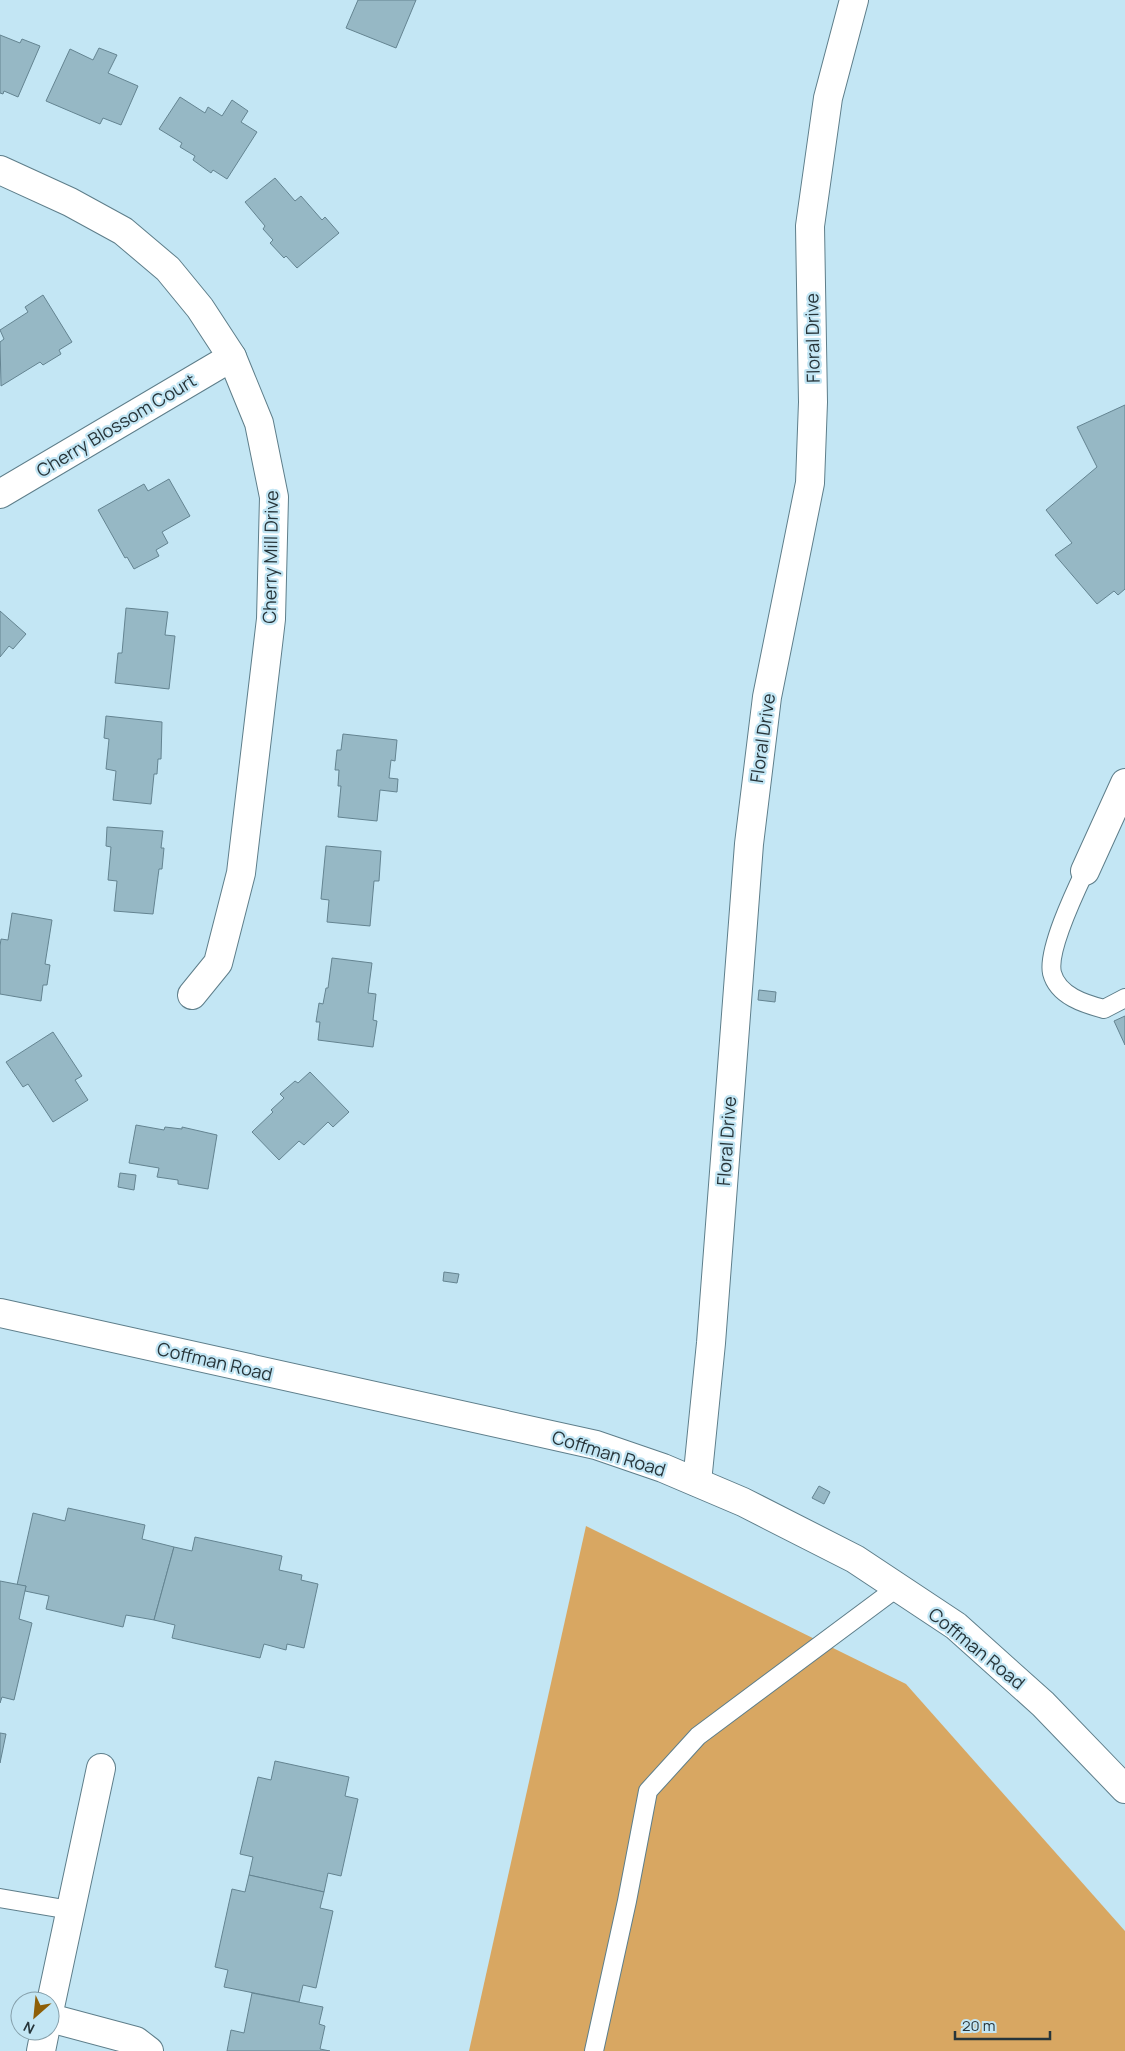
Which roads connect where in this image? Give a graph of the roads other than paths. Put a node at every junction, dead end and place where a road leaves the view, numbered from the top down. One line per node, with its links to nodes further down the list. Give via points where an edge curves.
1 (854, 0): 10 (street, Floral Drive, via 828,98 810,226 813,402 810,483 767,697 749,844 711,1343)
2 (0, 170): 3 (street, Cherry Mill Drive, via 123,231 168,269 200,308)
3 (232, 357): 4 (street, Cherry Blossom Court); 7 (street, Cherry Mill Drive, via 259,422 274,497 271,619 242,873 218,963)
4 (0, 494)
5 (1125, 783): 6 (street)
6 (1085, 871): 8 (lane, via 1053,952 1052,973 1062,990 1082,1003 1104,1009)
7 (192, 995)
8 (1125, 998)
9 (0, 1313): 10 (street, Coffman Road, via 596,1445)
10 (697, 1482): 11 (street, Coffman Road, via 855,1559)
11 (898, 1587): 13 (street, Coffman Road, via 956,1626 1043,1704); 19 (lane, via 698,1736 648,1791)
12 (101, 1768): 15 (street)
13 (1125, 1789)
14 (0, 1898): 15 (lane)
15 (70, 1910): 16 (street)
16 (53, 1991)
17 (60, 2021): 18 (street, via 136,2042)
18 (149, 2051)
19 (594, 2051)

